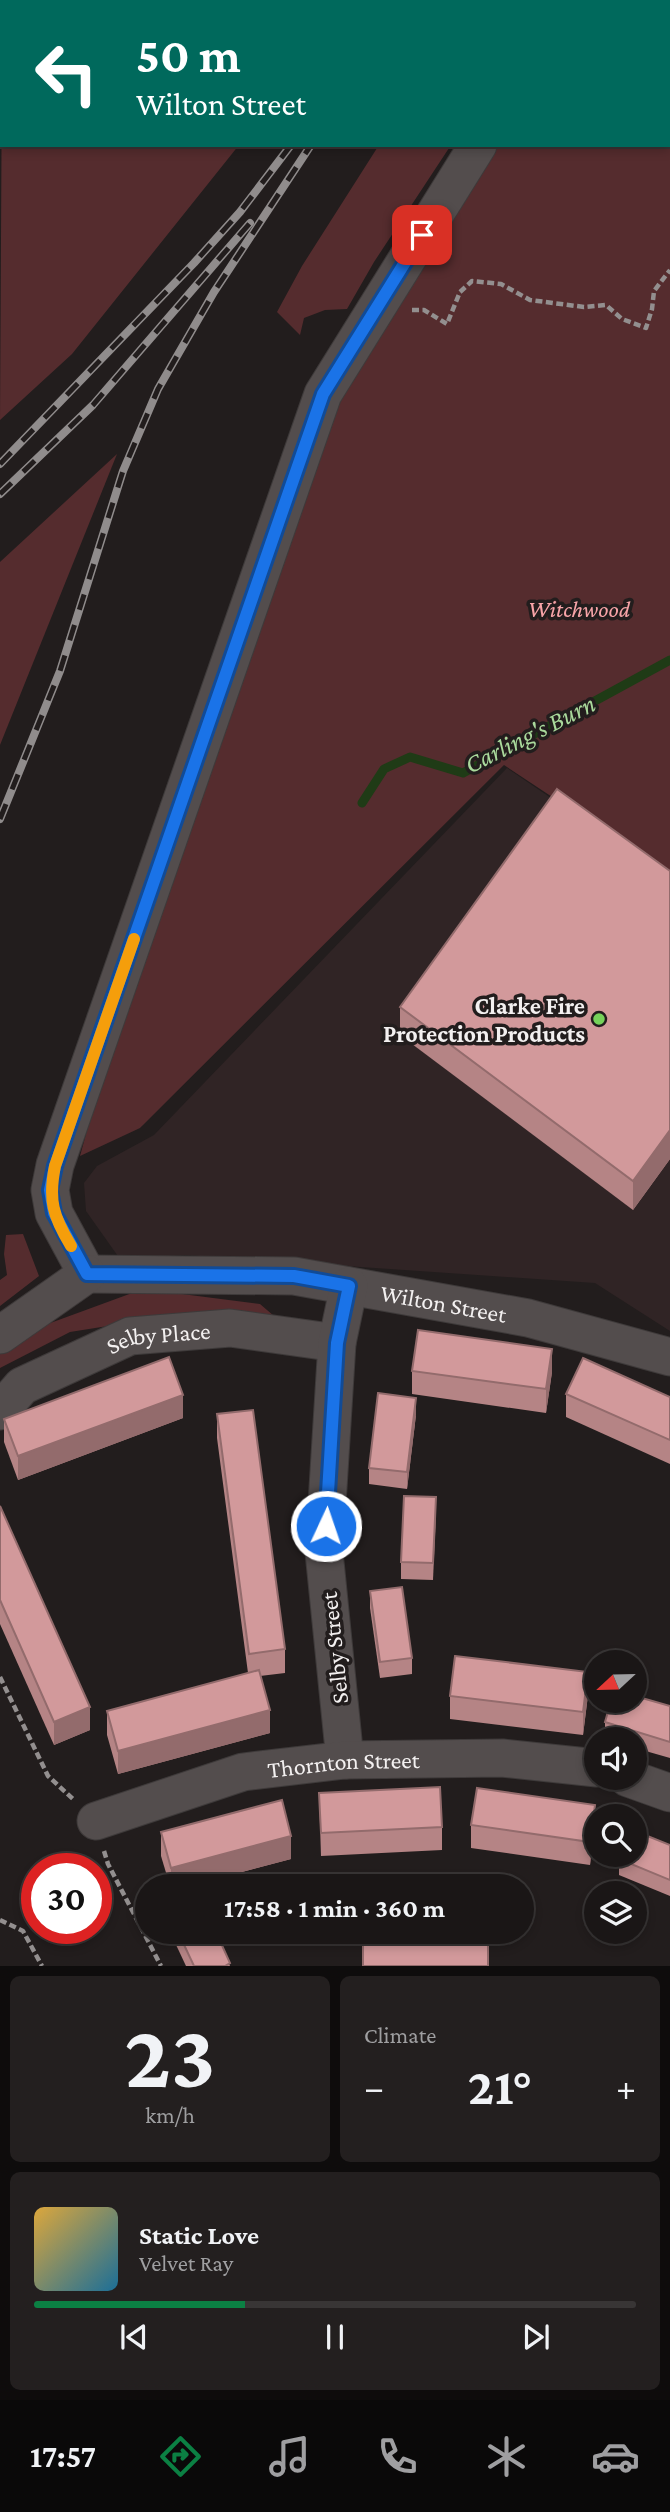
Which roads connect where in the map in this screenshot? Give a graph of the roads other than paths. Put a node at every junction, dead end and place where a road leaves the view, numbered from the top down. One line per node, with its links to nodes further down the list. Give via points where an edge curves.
1 (477, 147): 2 (street, via 323,394 55,1166 50,1190 54,1213)
2 (87, 1274): 3 (street, Wilton Street, via 294,1276); 4 (street)
3 (349, 1286): 5 (street, Selby Street); 6 (street, Wilton Street, via 528,1318)
4 (0, 1335)
5 (337, 1343): 7 (street, Selby Place, via 230,1328 130,1336 22,1386); 8 (street, Selby Street, via 324,1552)
6 (670, 1357)
7 (0, 1411)
8 (345, 1760): 9 (street, Thornton Street, via 502,1758); 12 (street, Thornton Street, via 243,1772)
9 (584, 1767)
10 (647, 1785): 11 (street)
11 (670, 1793)
12 (96, 1821)

